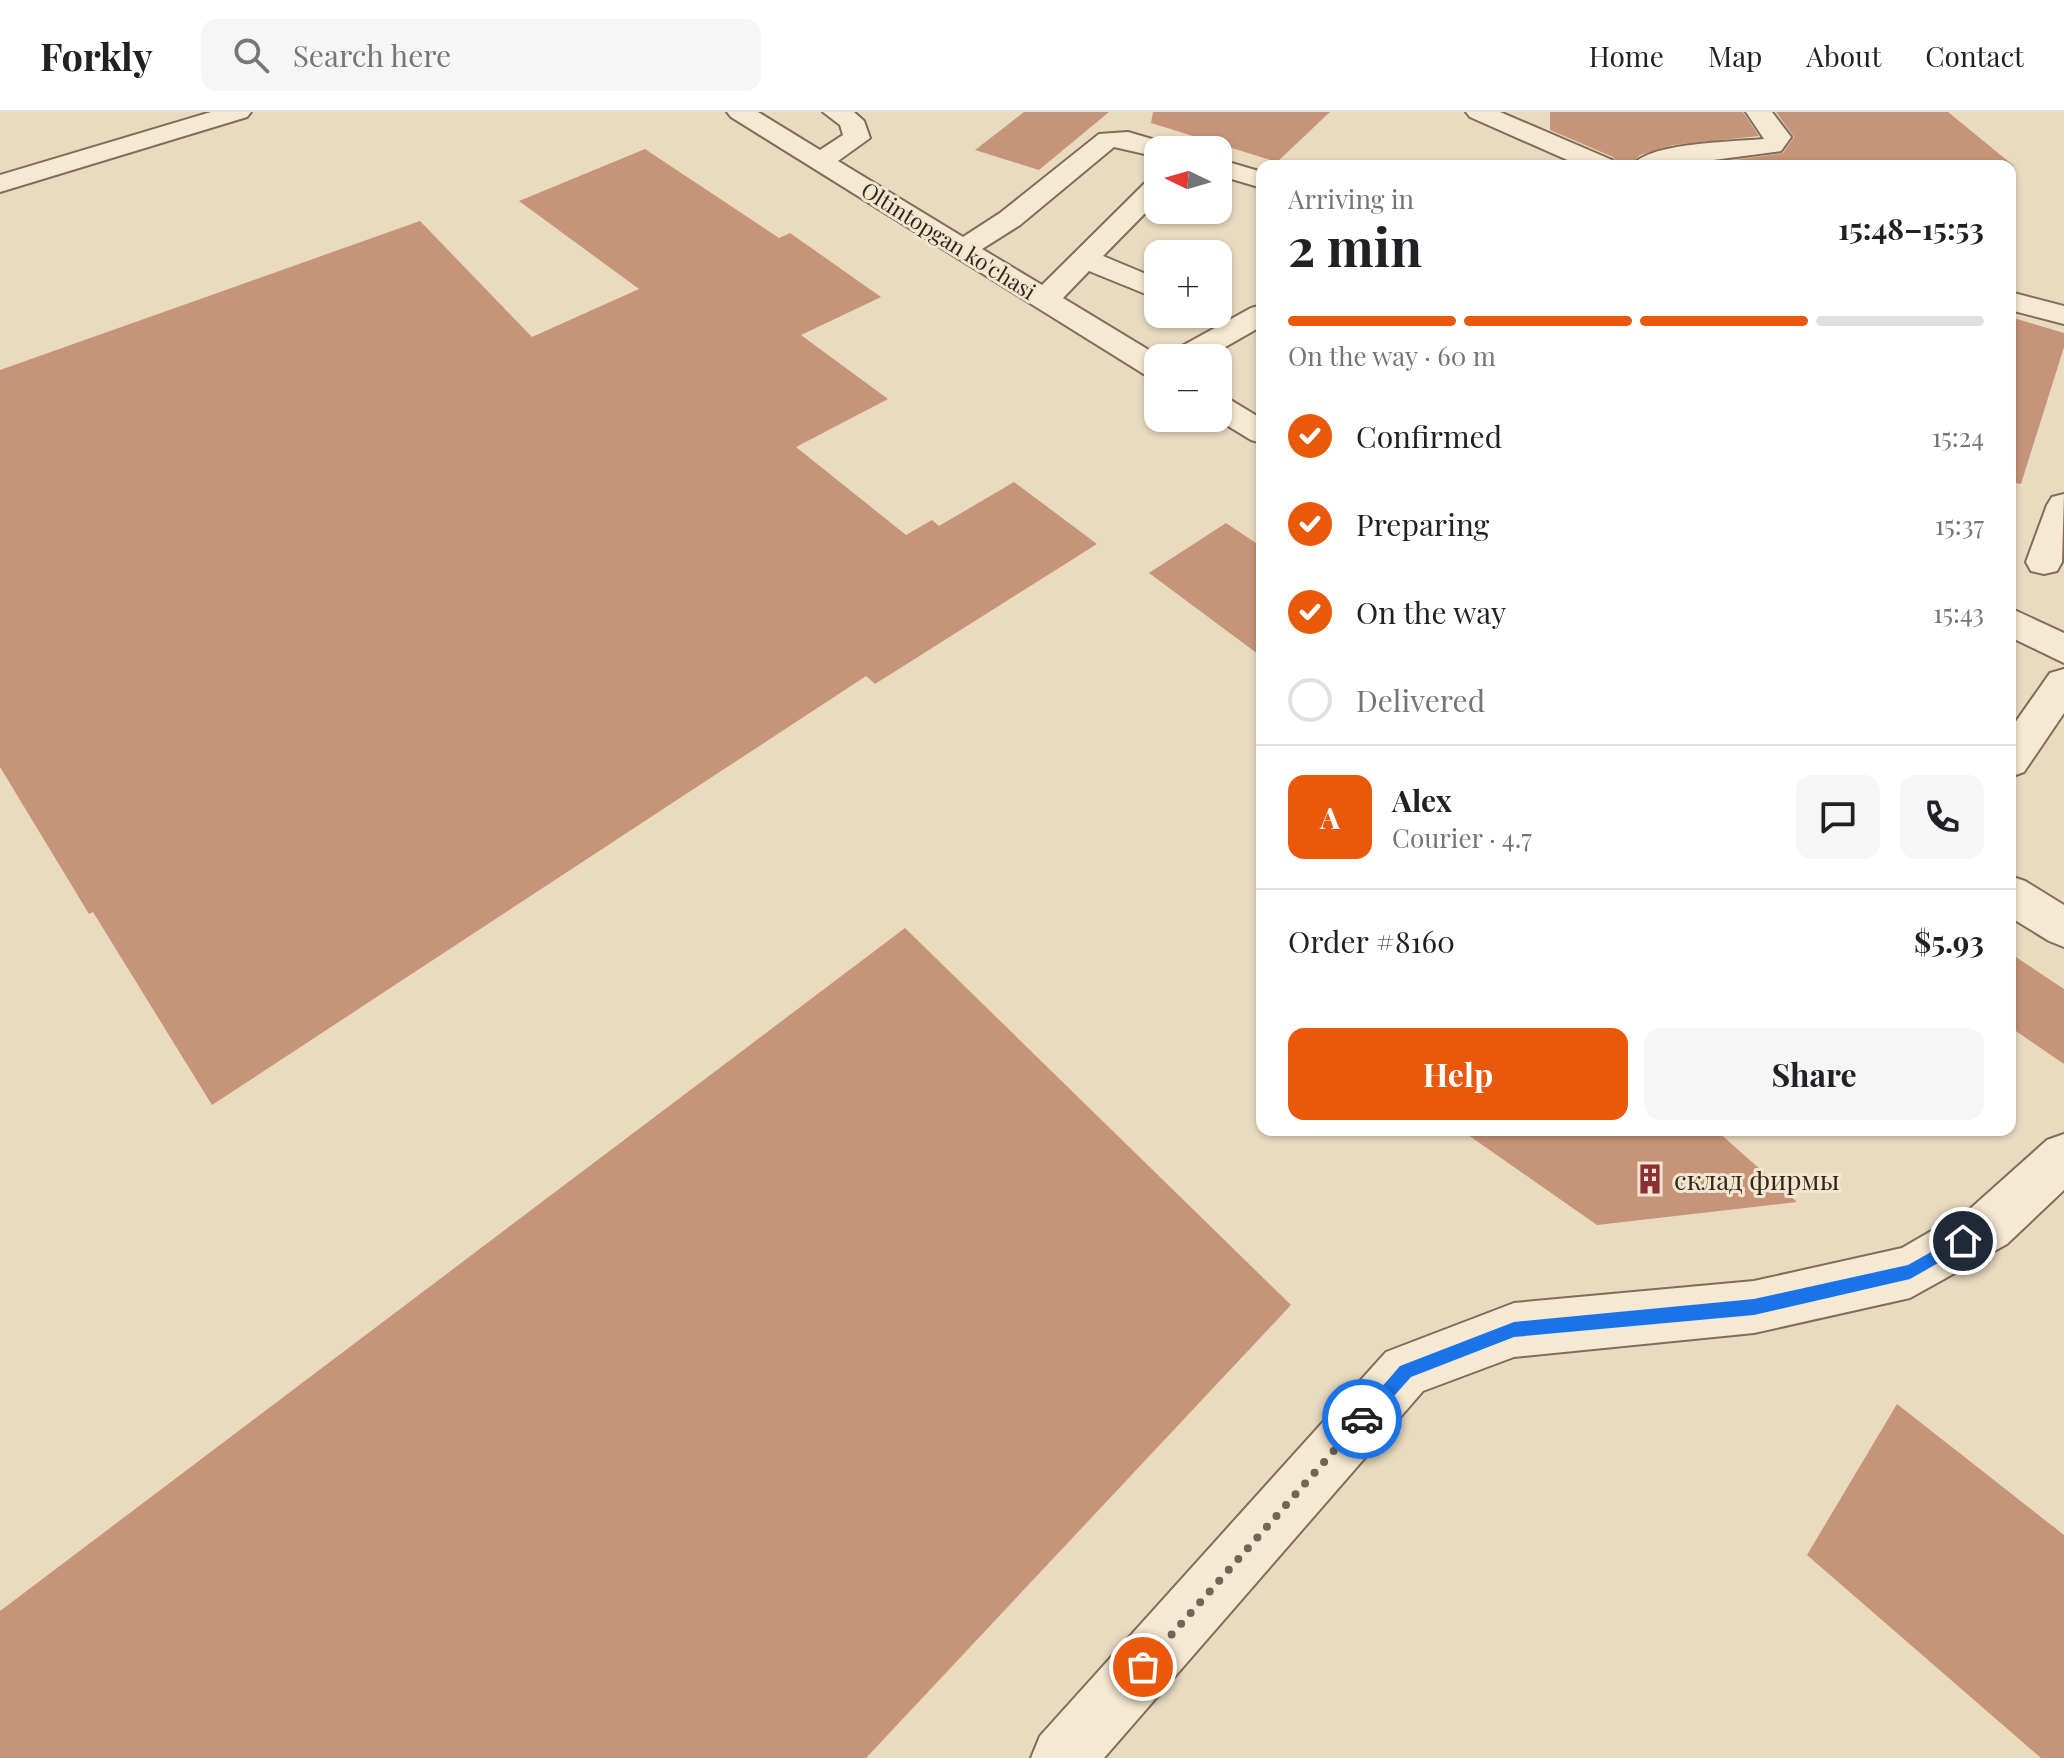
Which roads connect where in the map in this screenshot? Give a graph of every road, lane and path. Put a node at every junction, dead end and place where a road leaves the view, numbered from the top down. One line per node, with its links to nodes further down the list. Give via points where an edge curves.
1 (238, 112): 14 (street)
2 (740, 112): 11 (street, Oltintopgan ko'chasi)
3 (836, 112): 11 (street, via 851,121 857,138)
4 (1479, 112): 9 (street)
5 (1759, 112): 10 (street, via 1778,137 1772,146)
6 (1149, 121): 7 (street)
7 (1128, 140): 8 (street); 16 (street, via 1101,143 1010,219)
8 (1144, 145)
9 (1589, 160)
10 (1660, 160)
11 (820, 161): 16 (street, Oltintopgan ko'chasi)
12 (1232, 171): 13 (street)
13 (1256, 178)
14 (0, 184)
15 (1144, 199): 17 (street)
16 (963, 249): 19 (street, Oltintopgan ko'chasi)
17 (1085, 259): 18 (street); 19 (street)
18 (1144, 284)
19 (1045, 299): 24 (street, Oltintopgan ko'chasi)
20 (2016, 302): 21 (street)
21 (2059, 306)
22 (1240, 318): 23 (street)
23 (1204, 344)
24 (1144, 360)
25 (1232, 415): 26 (street)
26 (1256, 429)
27 (2064, 505): 29 (street)
28 (2016, 551): 29 (street)
29 (2054, 566)
30 (2016, 624): 31 (street)
31 (2064, 649)
32 (2064, 683): 33 (street)
33 (2016, 752)
34 (2016, 898): 35 (street)
35 (2064, 928)
36 (2064, 1157): 37 (street, via 1989,1226 1910,1272 1754,1307 1514,1330 1405,1371)
37 (1062, 1758)

